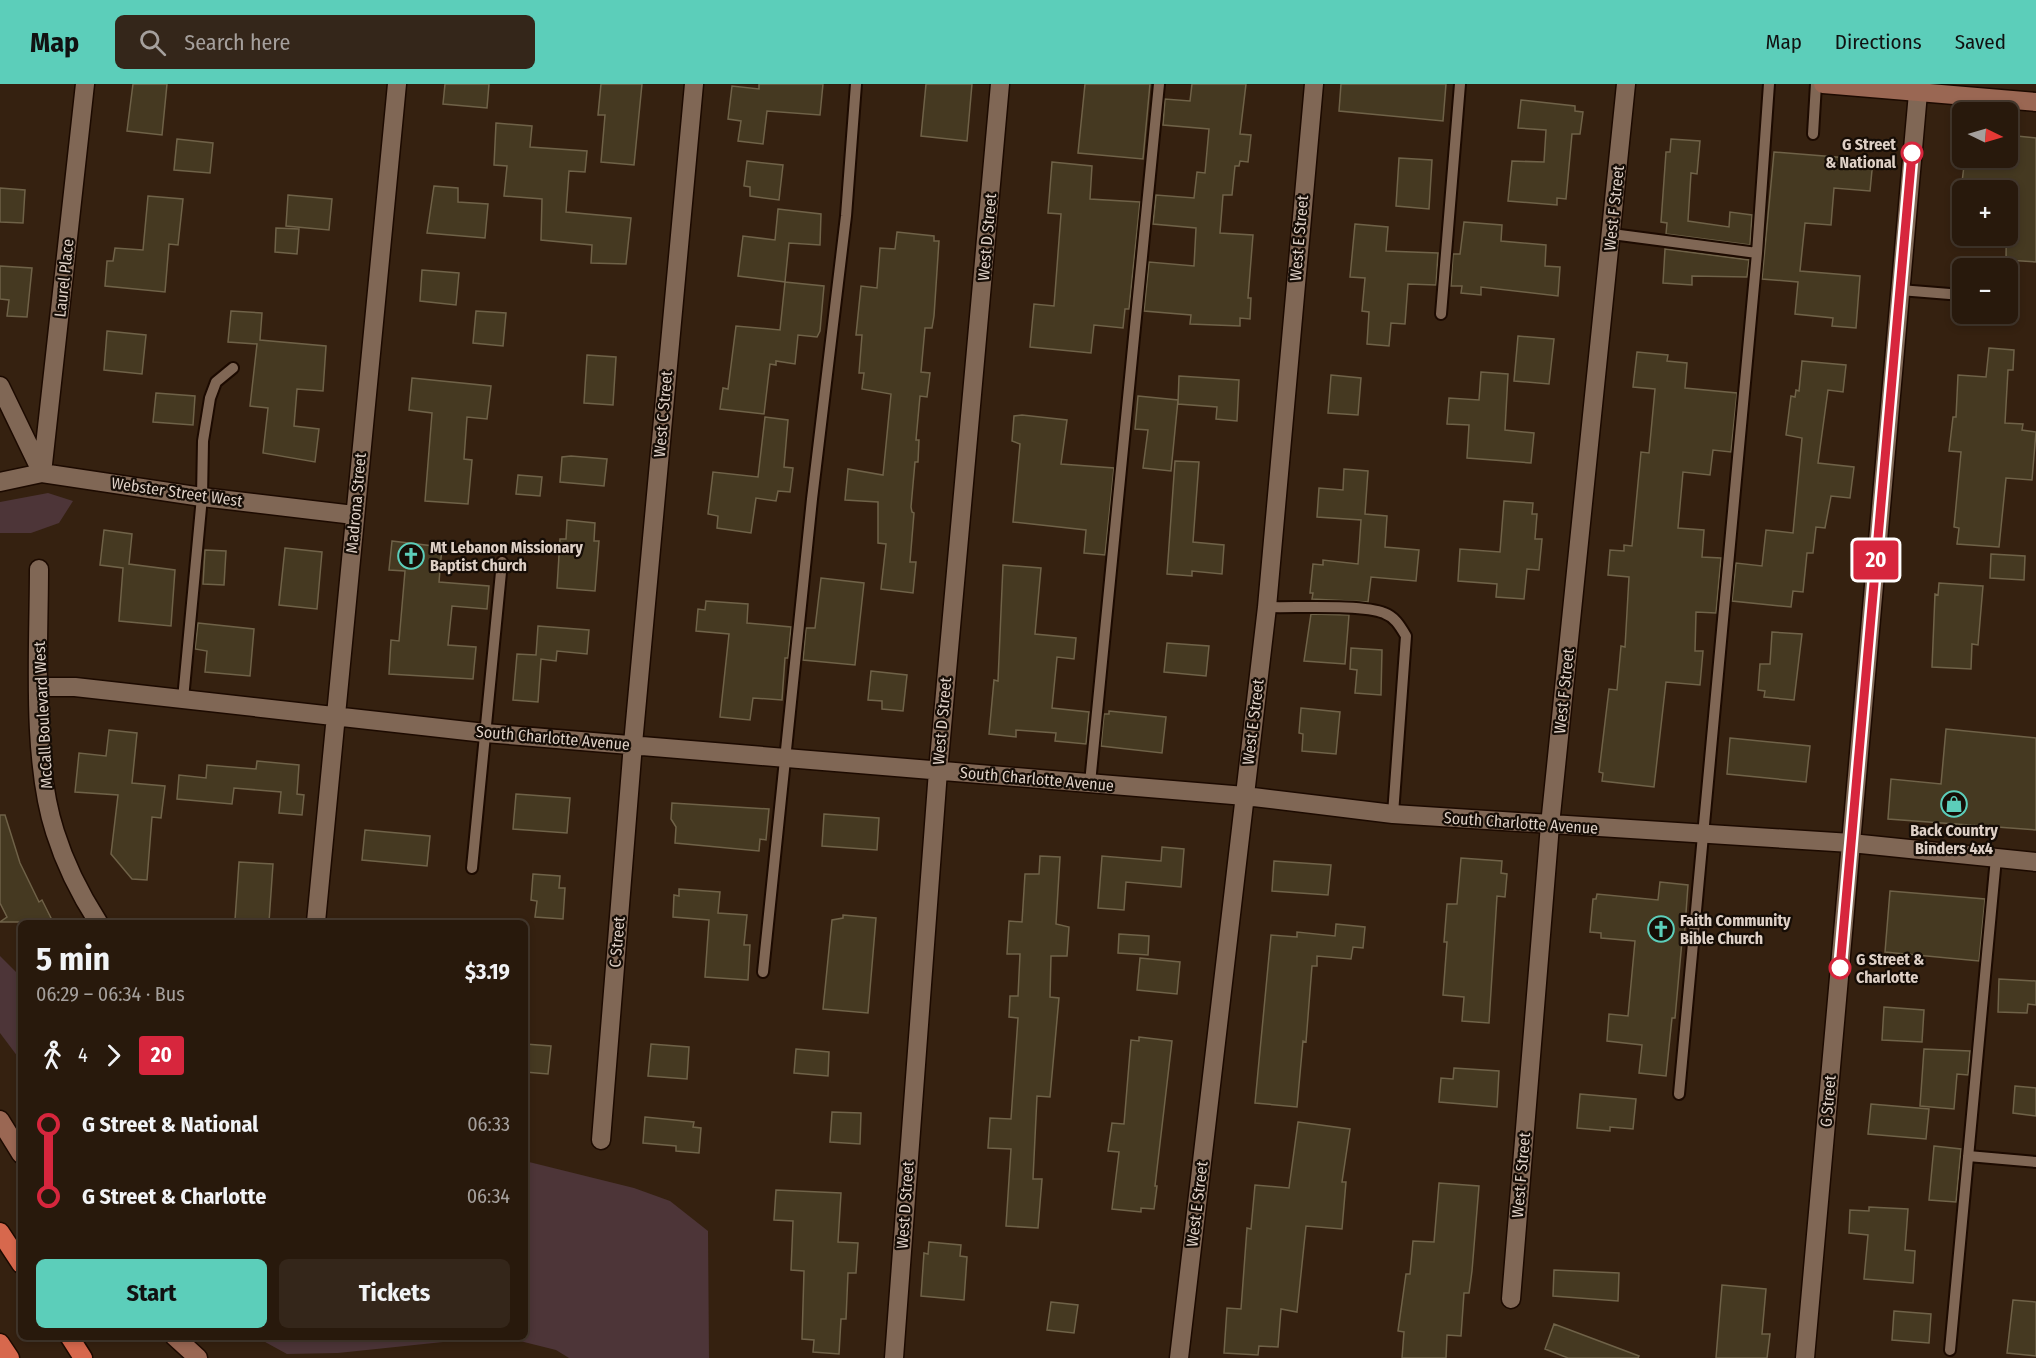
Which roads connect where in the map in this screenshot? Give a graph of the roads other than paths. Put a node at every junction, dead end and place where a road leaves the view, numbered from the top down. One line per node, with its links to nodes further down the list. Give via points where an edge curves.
1 (85, 84): 24 (street, Laurel Place)
2 (397, 84): 27 (street, Madrona Street)
3 (693, 84): 35 (street, West C Street)
4 (856, 84): 36 (lane, via 846,216)
5 (1000, 84): 37 (street, West D Street)
6 (1159, 84): 38 (lane)
7 (1314, 84): 30 (street, West E Street)
8 (1460, 84): 21 (lane)
9 (1626, 84): 17 (street, West F Street)
10 (1769, 84): 18 (lane)
11 (1816, 84): 16 (lane)
12 (1825, 84): 13 (main road)
13 (1877, 87): 14 (main road)
14 (1918, 93): 15 (main road); 19 (street, G Street)
15 (2036, 102)
16 (1813, 134)
17 (1612, 234): 18 (lane); 41 (street, West F Street)
18 (1757, 253): 42 (lane)
19 (1900, 290): 20 (lane); 43 (street, G Street)
20 (1952, 294)
21 (1441, 314)
22 (233, 368): 26 (lane, via 216,382 210,398 203,441)
23 (0, 386): 24 (street)
24 (42, 473): 25 (street, Webster Street West); 26 (street, Webster Street West)
25 (0, 482)
26 (201, 497): 27 (street, Webster Street West); 32 (lane)
27 (354, 515): 33 (street, Madrona Street)
28 (502, 562): 34 (lane)
29 (39, 569): 31 (street, McCall Boulevard West)
30 (1267, 607): 39 (street, West E Street); 40 (lane, via 1365,610 1383,612 1397,621 1406,636)
31 (39, 687): 32 (street, South Charlotte Avenue); 47 (street, McCall Boulevard West, via 43,777 54,831 77,888)
32 (183, 699): 33 (street, South Charlotte Avenue)
33 (337, 715): 34 (street, South Charlotte Avenue); 48 (street, Madrona Street)
34 (484, 733): 35 (street, South Charlotte Avenue); 46 (lane)
35 (633, 744): 36 (street, South Charlotte Avenue); 52 (street, C Street)
36 (786, 758): 37 (street, South Charlotte Avenue); 49 (lane)
37 (938, 771): 38 (street, South Charlotte Avenue); 66 (street, West D Street)
38 (1090, 783): 39 (street, South Charlotte Avenue)
39 (1245, 796): 40 (street, South Charlotte Avenue); 67 (street, West E Street)
40 (1393, 813): 41 (street, South Charlotte Avenue)
41 (1550, 825): 42 (street, South Charlotte Avenue); 58 (street, West F Street)
42 (1703, 835): 43 (street, South Charlotte Avenue); 50 (lane)
43 (1851, 843): 44 (street, South Charlotte Avenue); 68 (street, G Street)
44 (1996, 858): 45 (street, South Charlotte Avenue); 54 (lane)
45 (2036, 862)
46 (472, 868)
47 (97, 920)
48 (316, 920)
49 (763, 972)
50 (1679, 1094)
51 (0, 1120): 53 (main road)
52 (601, 1140)
53 (18, 1149)
54 (1968, 1156): 55 (lane); 62 (lane)
55 (2036, 1162)
56 (0, 1232): 57 (highway)
57 (18, 1259)
58 (1511, 1299)
59 (72, 1340): 65 (highway)
60 (177, 1340): 63 (main road)
61 (0, 1343): 64 (highway)
62 (1950, 1350)
63 (190, 1356)
64 (10, 1358)
65 (83, 1358)
66 (894, 1358)
67 (1179, 1358)
68 (1805, 1358)

